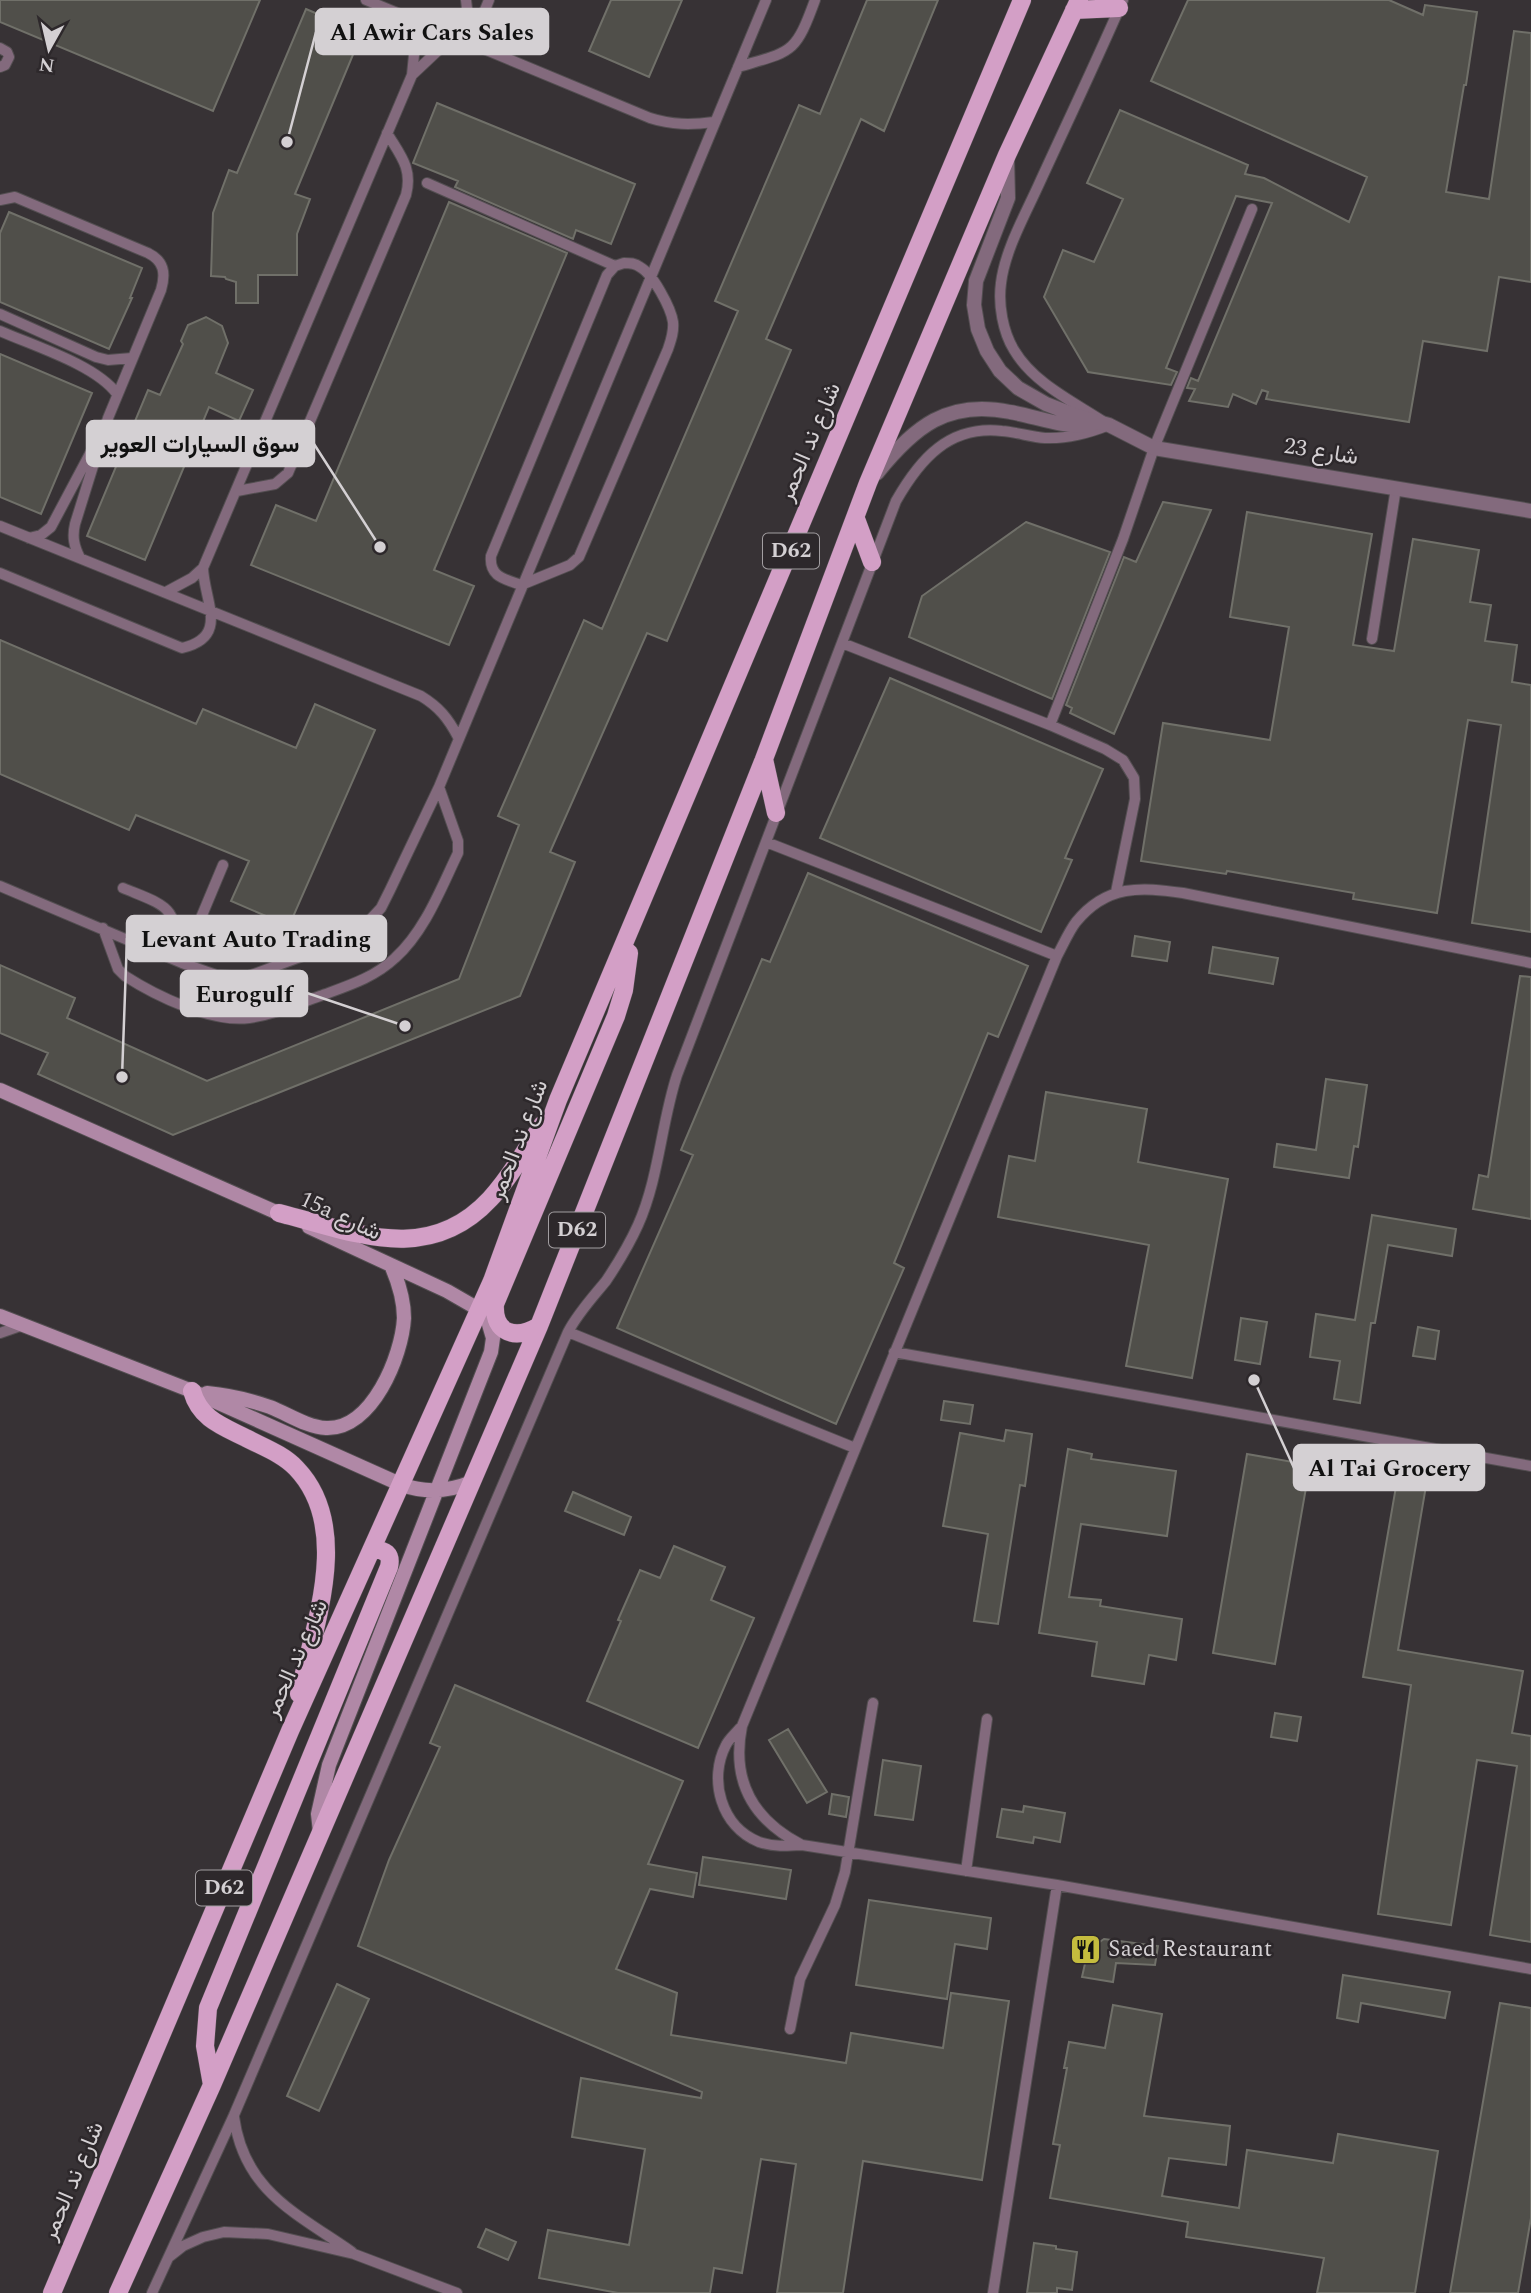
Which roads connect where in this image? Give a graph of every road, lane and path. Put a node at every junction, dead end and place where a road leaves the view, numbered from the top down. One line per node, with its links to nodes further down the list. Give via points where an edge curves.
1 (366, 0): 9 (lane)
2 (466, 0): 10 (lane, via 468,17)
3 (489, 0): 11 (lane)
4 (766, 0): 14 (lane)
5 (815, 0): 14 (lane, via 797,43 787,51)
6 (1022, 0): 58 (main road, شارع ند الحمر / D62)
7 (1121, 4): 8 (main road); 29 (lane, via 1022,221 1001,283 1000,306 1014,350 1028,369)
8 (1076, 5): 18 (main road, D62)
9 (407, 17): 10 (lane); 15 (lane)
10 (454, 37): 11 (lane); 15 (lane)
11 (471, 44): 16 (lane, via 650,118 671,124)
12 (0, 48): 13 (lane, via 9,57)
13 (0, 67)
14 (738, 67): 16 (lane)
15 (412, 75): 17 (lane)
16 (714, 122): 23 (lane)
17 (387, 133): 33 (lane); 33 (lane, via 409,171 410,183 401,207 288,473 275,484)
18 (1007, 155): 29 (street, شارع 23, via 1008,198 976,282 978,329 993,361 1018,388 1046,404); 31 (main road, D62)
19 (427, 183): 22 (lane)
20 (0, 200): 26 (lane, via 22,199 148,253 161,264 161,290)
21 (1252, 209): 30 (lane)
22 (615, 266): 23 (lane, via 634,263); 42 (lane, via 607,275 491,556 498,577)
23 (650, 275): 42 (lane); 42 (lane, via 674,324 668,349 579,557)
24 (0, 314): 26 (lane, via 96,357)
25 (0, 331): 27 (lane, via 93,372)
26 (132, 358): 27 (lane)
27 (117, 394): 28 (lane)
28 (108, 418): 37 (lane, via 51,527); 38 (lane, via 75,524 73,536)
29 (1109, 425): 30 (street, شارع 23); 31 (street, شارع 23, via 1060,424 985,408 958,410 913,433); 39 (lane, via 1089,433 1046,438 983,430 943,442 909,478)
30 (1154, 447): 32 (street, شارع 23); 47 (lane, via 1123,539)
31 (868, 483): 35 (main road, D62)
32 (1396, 488): 34 (street, شارع 23); 45 (lane)
33 (237, 491): 40 (lane)
34 (1531, 511)
35 (856, 519): 39 (main road); 49 (main road, D62)
36 (0, 526): 37 (lane)
37 (29, 538): 38 (lane)
38 (80, 558): 43 (lane)
39 (872, 562): 46 (lane)
40 (203, 568): 43 (lane); 44 (lane)
41 (0, 573): 44 (lane, via 182,648 207,637)
42 (521, 585): 48 (lane)
43 (166, 592): 44 (lane)
44 (211, 611): 48 (lane, via 421,696 437,706)
45 (1371, 639)
46 (842, 643): 47 (lane); 51 (lane)
47 (1049, 725): 56 (lane, via 1115,754 1134,778 1135,799)
48 (458, 737): 50 (lane)
49 (764, 759): 51 (main road); 70 (main road, D62)
50 (439, 787): 57 (lane, via 458,853 412,940 395,958 355,983 268,1014 229,1019 212,1016 125,976); 61 (lane, via 381,908 353,935 246,976 216,975)
51 (776, 813): 52 (lane)
52 (766, 842): 60 (lane); 71 (lane, via 677,1075 639,1222 618,1263)
53 (223, 865): 61 (lane)
54 (1, 887): 57 (lane)
55 (123, 888): 59 (lane, via 165,907 173,918 175,931)
56 (1116, 892): 60 (lane, via 1076,922); 62 (lane, via 1145,887 1183,893)
57 (103, 928): 59 (lane)
58 (630, 935): 64 (main road, شارع ند الحمر / D62); 70 (main road, via 629,963 616,1016 495,1304 497,1322 511,1333)
59 (165, 956): 61 (lane)
60 (1057, 956): 73 (lane)
61 (182, 963)
62 (1531, 963)
63 (0, 1090): 65 (main road, 15a شارع)
64 (558, 1100): 65 (main road, via 491,1198 445,1231 418,1239 390,1240); 67 (main road, شارع ند الحمر / D62)
65 (279, 1213): 66 (main road, 15a شارع)
66 (391, 1265): 67 (main road, 15a شارع); 74 (main road, via 404,1317 400,1342 384,1382 355,1420 337,1427 317,1427 250,1401)
67 (480, 1310): 78 (main road, شارع ند الحمر / D62); 79 (main road, via 493,1338 491,1352)
68 (0, 1316): 69 (main road)
69 (23, 1325): 72 (lane); 74 (main road)
70 (539, 1326): 77 (main road, D62)
71 (568, 1332): 75 (lane); 93 (lane)
72 (0, 1333)
73 (894, 1352): 75 (lane); 76 (lane)
74 (192, 1391): 78 (main road); 84 (main road, via 202,1413 213,1422 295,1466 322,1515 327,1560)
75 (855, 1448): 83 (lane)
76 (1531, 1466)
77 (472, 1482): 79 (main road); 85 (main road, D62)
78 (402, 1485): 79 (main road); 80 (main road, شارع ند الحمر / D62)
79 (436, 1491): 85 (main road, via 329,1765 318,1814)
80 (372, 1550): 84 (main road, شارع ند الحمر / D62); 92 (main road, via 387,1553 389,1567 208,2008 205,2046)
81 (873, 1703): 87 (lane)
82 (987, 1719): 88 (lane)
83 (741, 1726): 86 (lane, via 737,1749 749,1797 781,1834); 86 (lane, via 726,1744 718,1765 724,1810 738,1828 757,1841 779,1847)
84 (290, 1731): 96 (main road, شارع ند الحمر / D62)
85 (320, 1832): 92 (main road, D62)
86 (802, 1845): 87 (lane)
87 (849, 1853): 88 (lane); 91 (lane, via 835,1905 800,1979)
88 (966, 1871): 89 (lane)
89 (1057, 1885): 90 (lane); 100 (lane)
90 (1531, 1969)
91 (790, 2028)
92 (212, 2085): 97 (main road, D62)
93 (234, 2115): 94 (lane, via 243,2154 265,2188); 95 (lane)
94 (354, 2254): 95 (lane, via 268,2234 224,2232 183,2246); 99 (lane)
95 (167, 2259): 98 (lane)
96 (52, 2293)
97 (118, 2293)
98 (152, 2293)
99 (457, 2293)
100 (993, 2293)

